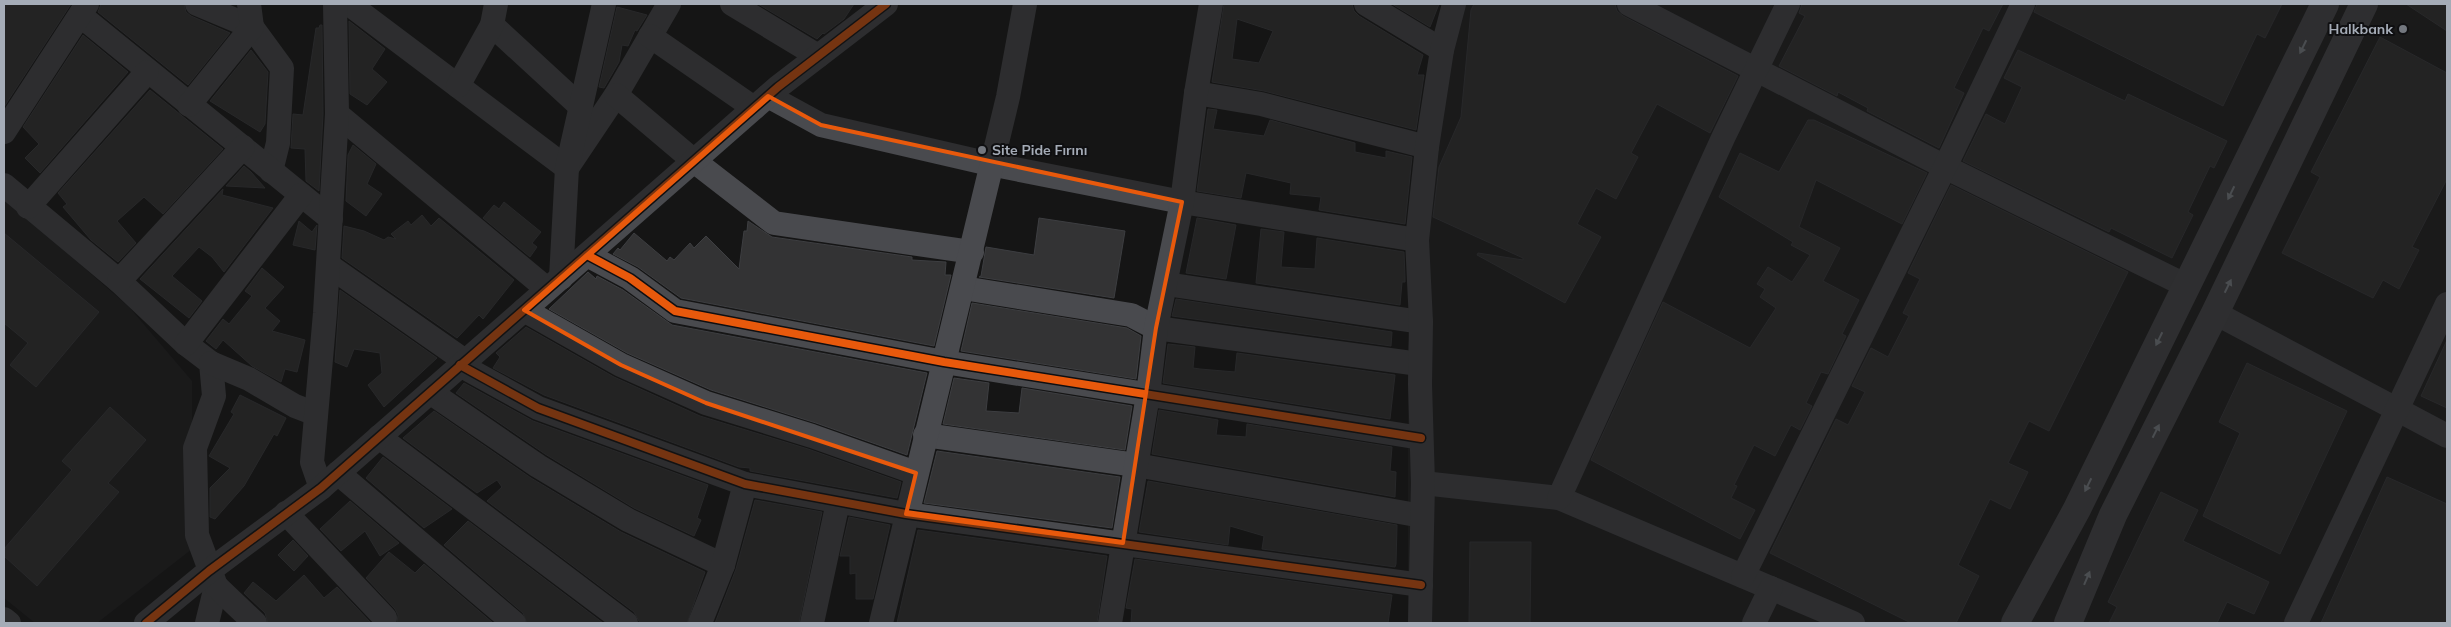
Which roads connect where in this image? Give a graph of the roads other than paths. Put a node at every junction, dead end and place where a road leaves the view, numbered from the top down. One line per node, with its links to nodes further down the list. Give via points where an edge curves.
1 (197, 4): 20 (street)
2 (249, 4): 20 (street)
3 (335, 4): 32 (street)
4 (349, 4): 26 (street)
5 (604, 4): 31 (street)
6 (669, 4): 21 (street)
7 (732, 4): 23 (street)
8 (886, 4): 23 (street)
9 (1025, 4): 37 (street, via 1008,97)
10 (1211, 4): 27 (street)
11 (1366, 4): 22 (street)
12 (1454, 4): 22 (street)
13 (1628, 4): 24 (street)
14 (1788, 4): 24 (street)
15 (2023, 4): 38 (street)
16 (2325, 4): 53 (main road, one-way to 53)
17 (2364, 4): 57 (main road, one-way to 17)
18 (84, 10): 25 (street); 33 (street)
19 (494, 14): 26 (street); 31 (street)
20 (252, 27): 30 (street); 40 (street, via 282,68 278,143)
21 (650, 36): 28 (street); 29 (street)
22 (1442, 50): 35 (street)
23 (818, 56): 29 (street)
24 (1756, 70): 38 (street); 78 (street)
25 (147, 72): 30 (street); 44 (street)
26 (458, 86): 39 (street)
27 (1196, 93): 35 (street, via 1261,104); 43 (street)
28 (616, 95): 36 (street); 39 (street)
29 (761, 102): 36 (street); 37 (street, via 821,125)
30 (189, 105): 34 (street)
31 (581, 107): 39 (street)
32 (337, 114): 45 (street); 51 (street)
33 (4, 132)
34 (243, 147): 40 (street); 50 (street)
35 (1427, 147): 46 (street)
36 (694, 161): 47 (street, via 774,223); 48 (street)
37 (990, 164): 43 (street); 47 (street)
38 (1945, 167): 53 (street); 85 (street)
39 (567, 168): 51 (street)
40 (271, 171): 42 (street)
41 (4, 185): 44 (street)
42 (301, 195): 45 (street); 60 (street)
43 (1182, 202): 46 (street); 52 (street)
44 (28, 206): 50 (street)
45 (331, 220): 49 (street)
46 (1417, 240): 58 (street)
47 (972, 252): 54 (street)
48 (586, 255): 51 (street); 61 (street, via 630,278 675,311)
49 (328, 265): 63 (street); 68 (street)
50 (119, 281): 60 (street)
51 (554, 283): 56 (street)
52 (1166, 284): 58 (street); 59 (street)
53 (2185, 285): 104 (main road, one-way to 104, via 2077,508)
54 (963, 288): 59 (street, via 1131,314); 61 (street)
55 (2447, 304): 67 (street)
56 (524, 310): 63 (street); 74 (street, via 621,365 706,403)
57 (2215, 314): 67 (street); 105 (main road, one-way to 57, via 2113,515)
58 (1421, 322): 64 (street)
59 (1156, 328): 64 (street); 66 (street)
60 (186, 344): 62 (street)
61 (944, 362): 66 (street); 69 (street)
62 (211, 363): 68 (street); 86 (street, via 214,396 195,448 197,535)
63 (462, 363): 65 (street); 77 (street, via 538,408)
64 (1420, 364): 72 (street)
65 (430, 392): 71 (street); 84 (street, via 538,466 628,520)
66 (1148, 395): 72 (street); 73 (street)
67 (2398, 410): 70 (street); 106 (street)
68 (316, 414): 75 (street, via 312,462)
69 (925, 435): 73 (street); 74 (street)
70 (2447, 436)
71 (379, 437): 75 (street); 96 (street)
72 (1421, 438): 76 (street)
73 (1136, 465): 82 (street); 83 (street)
74 (916, 473): 81 (street)
75 (329, 480): 80 (street); 95 (street)
76 (1423, 483): 78 (street); 82 (street)
77 (745, 484): 79 (street); 84 (street)
78 (1559, 498): 85 (street)
79 (838, 502): 81 (street); 98 (street)
80 (286, 513): 86 (street); 89 (street)
81 (906, 514): 83 (street); 99 (street)
82 (1422, 516): 87 (street)
83 (1123, 543): 87 (street); 100 (street)
84 (723, 564): 97 (street)
85 (1743, 576): 88 (street)
86 (212, 579): 92 (street); 93 (street); 94 (street)
87 (1421, 585): 101 (street)
88 (1771, 588): 102 (street); 103 (street)
89 (385, 618)
90 (4, 619): 91 (street)
91 (9, 623)
92 (146, 623)
93 (207, 623)
94 (255, 623)
95 (514, 623)
96 (626, 623)
97 (700, 623)
98 (812, 623)
99 (881, 623)
100 (1110, 623)
101 (1420, 623)
102 (1754, 623)
103 (1853, 623)
104 (2015, 623)
105 (2068, 623)
106 (2296, 623)

